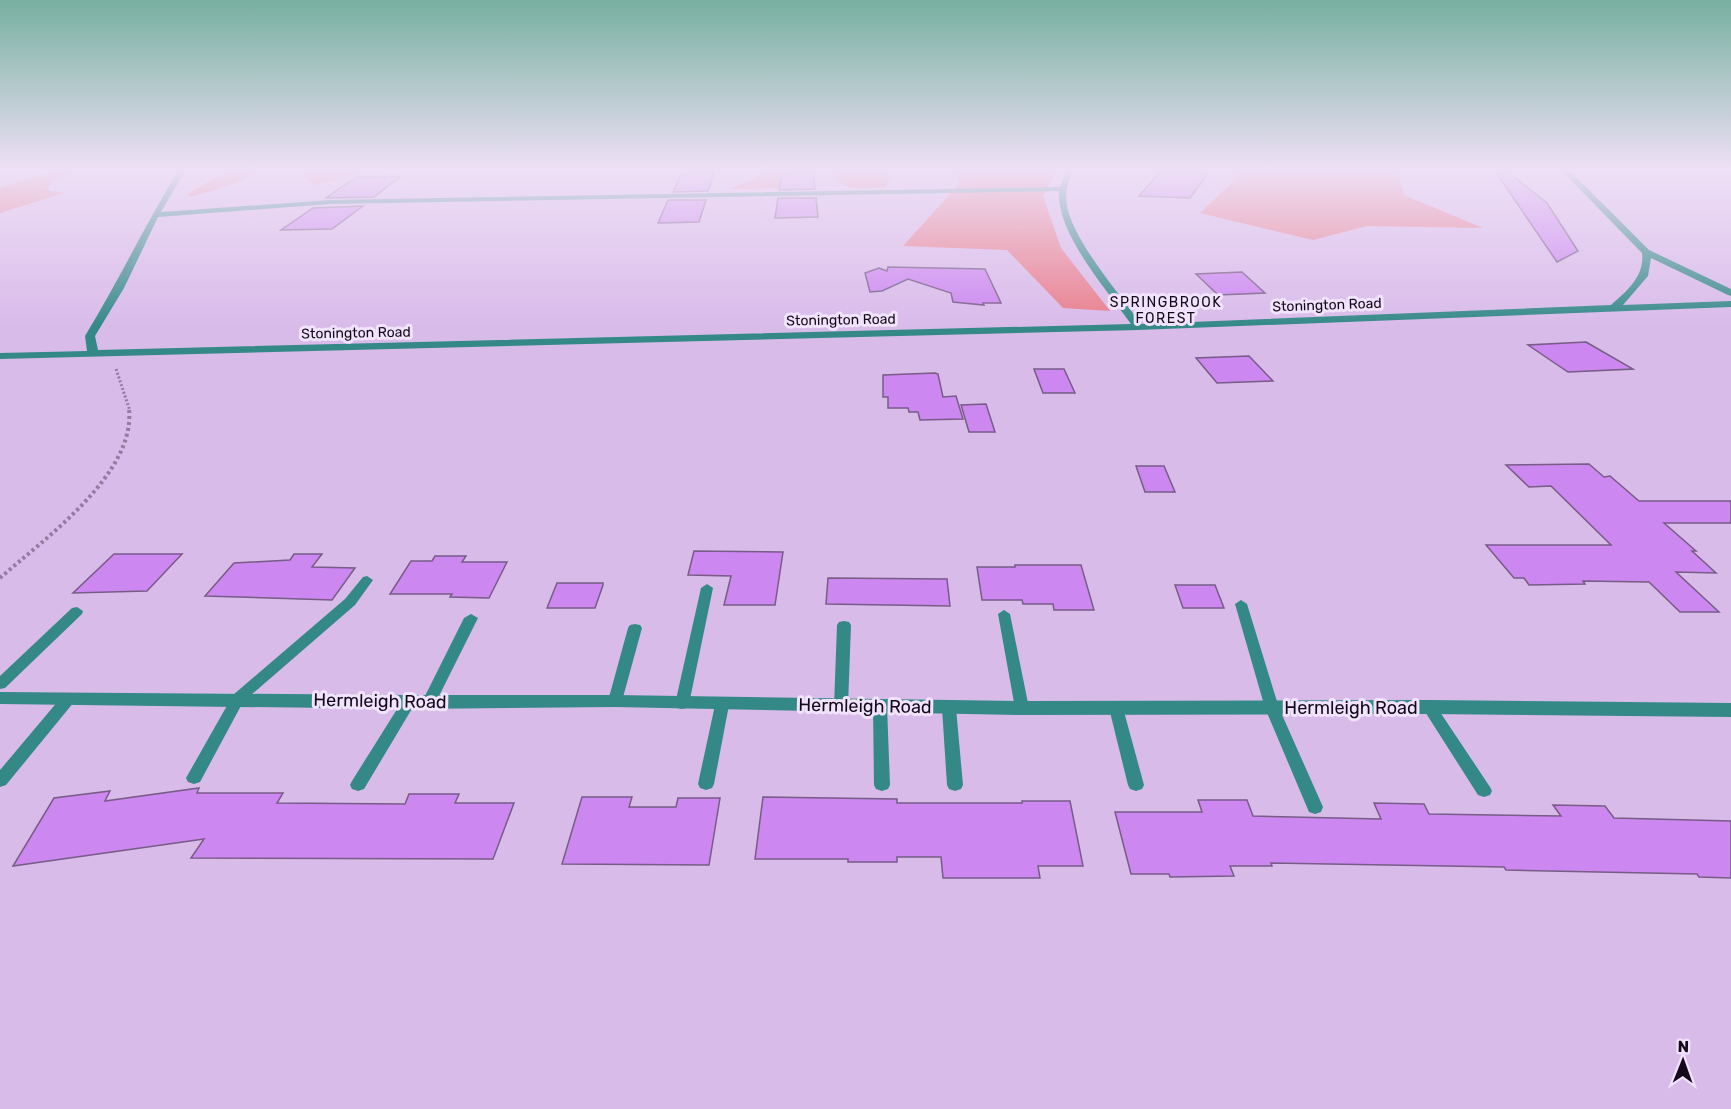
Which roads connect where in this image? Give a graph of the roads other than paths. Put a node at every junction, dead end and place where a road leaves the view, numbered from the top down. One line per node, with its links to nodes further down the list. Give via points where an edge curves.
1 (151, 223): 9 (street, via 90,336)
2 (1070, 223): 8 (street)
3 (1617, 223): 4 (street)
4 (1646, 252): 5 (street); 7 (street, via 1649,261 1640,283)
5 (1731, 293)
6 (1731, 304): 7 (street, Stonington Road)
7 (1614, 308): 8 (street, Stonington Road)
8 (1138, 327): 9 (street, Stonington Road)
9 (93, 354): 10 (street, Stonington Road)
10 (0, 356)
11 (367, 580): 22 (lane, via 350,602)
12 (707, 588): 26 (lane)
13 (1241, 604): 34 (lane)
14 (77, 611): 19 (lane)
15 (1004, 614): 32 (lane)
16 (471, 618): 25 (lane)
17 (844, 626): 28 (lane)
18 (635, 628): 23 (lane)
19 (0, 684)
20 (0, 698): 21 (street, Hermleigh Road)
21 (69, 698): 22 (street, Hermleigh Road); 37 (lane)
22 (238, 699): 24 (street, Hermleigh Road); 36 (lane)
23 (615, 701): 25 (street, Hermleigh Road); 26 (street, Hermleigh Road)
24 (409, 702): 25 (street, Hermleigh Road); 39 (lane)
25 (429, 702)
26 (682, 704): 27 (street, Hermleigh Road)
27 (722, 705): 28 (street, Hermleigh Road); 38 (lane)
28 (841, 706): 29 (street, Hermleigh Road)
29 (880, 706): 31 (street, Hermleigh Road); 40 (lane)
30 (1429, 707): 34 (street, Hermleigh Road); 35 (street, Hermleigh Road); 43 (lane)
31 (949, 708): 32 (street, Hermleigh Road); 41 (lane)
32 (1022, 708): 33 (street, Hermleigh Road)
33 (1116, 708): 34 (street, Hermleigh Road); 42 (lane)
34 (1272, 708): 44 (lane)
35 (1731, 710)
36 (194, 778)
37 (0, 781)
38 (706, 784)
39 (358, 785)
40 (882, 785)
41 (955, 785)
42 (1136, 785)
43 (1484, 791)
44 (1315, 807)

